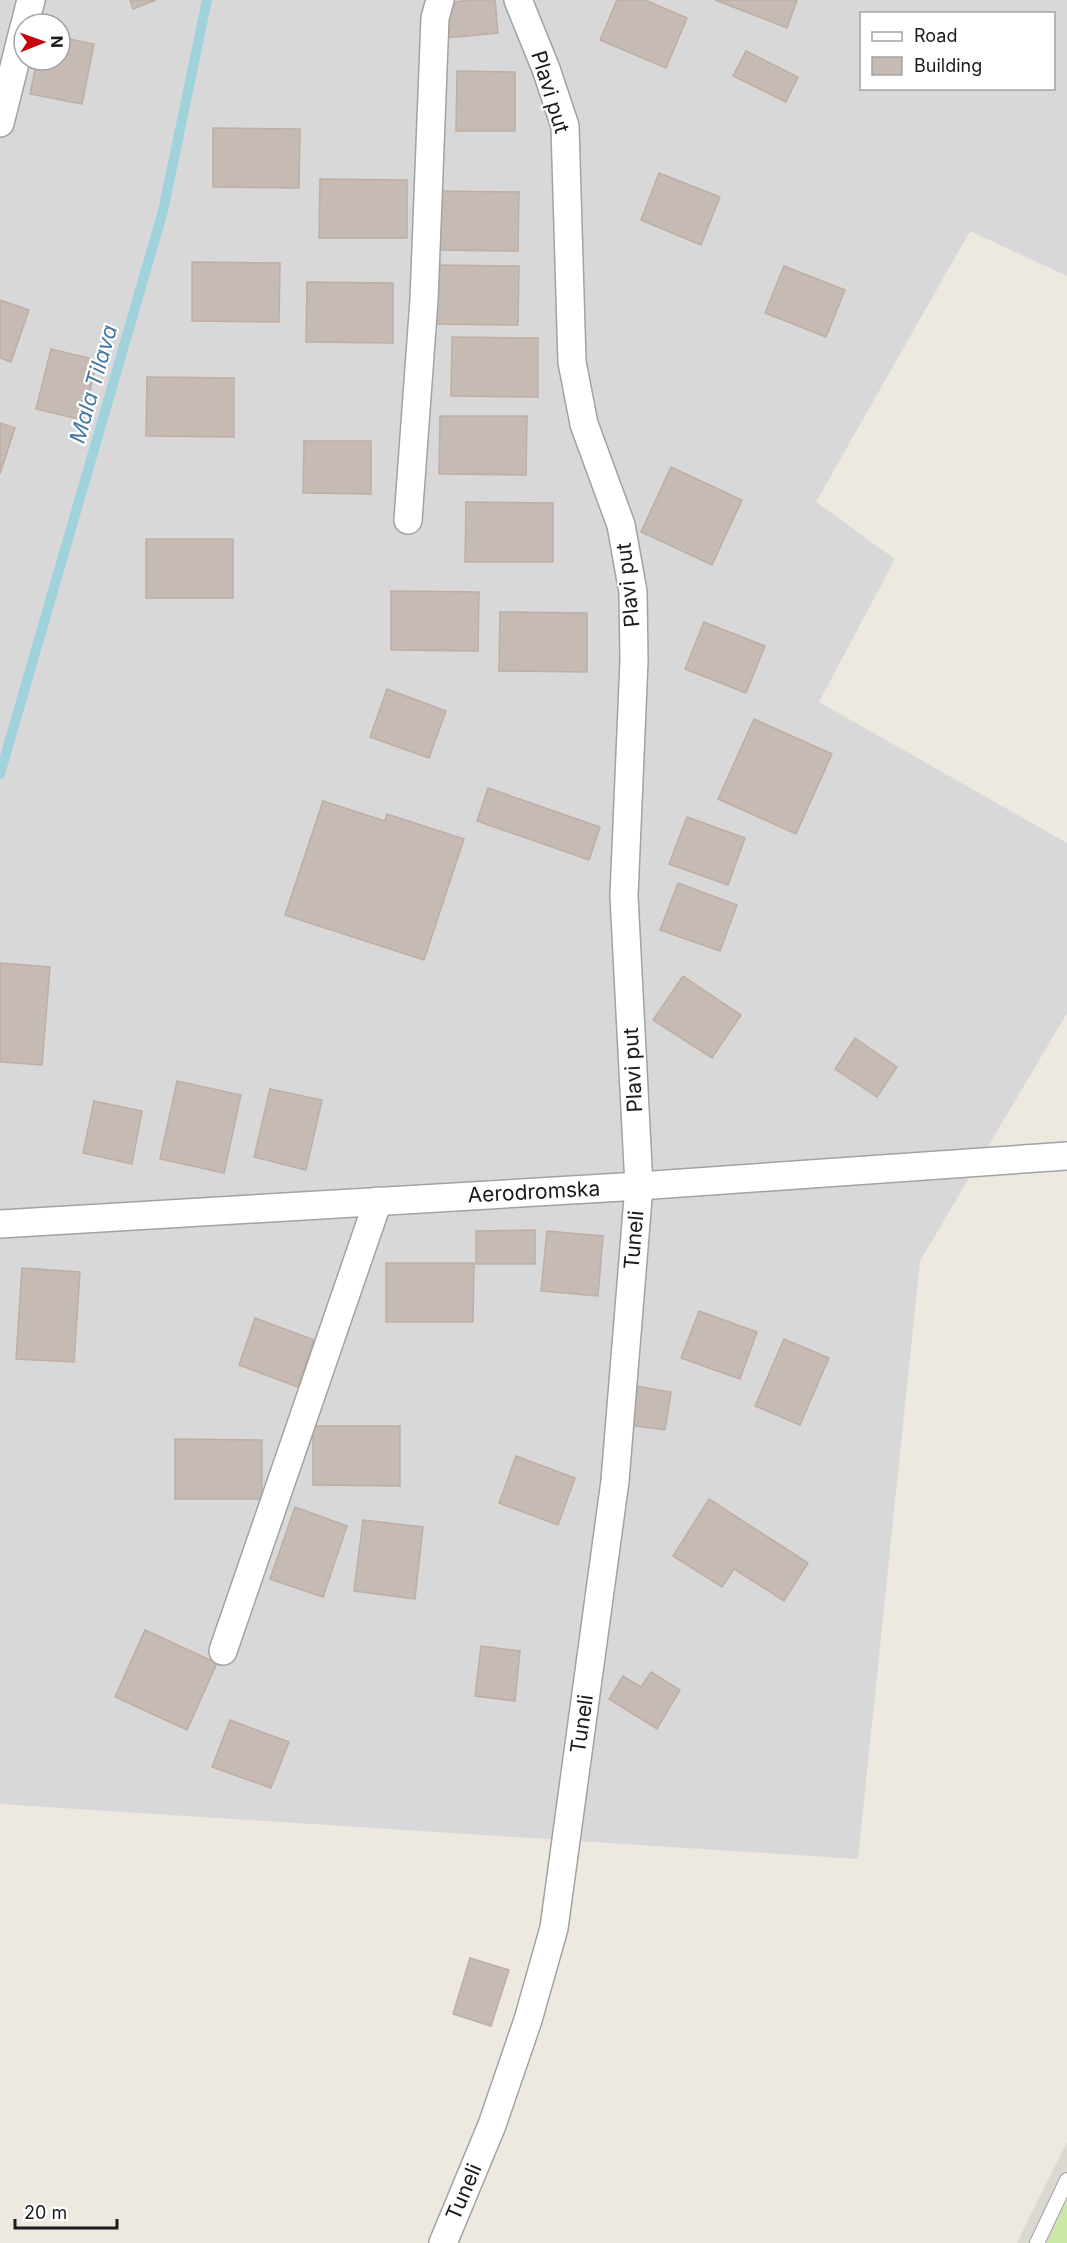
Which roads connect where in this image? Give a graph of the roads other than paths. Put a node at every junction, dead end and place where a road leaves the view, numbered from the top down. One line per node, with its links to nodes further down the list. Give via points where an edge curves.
1 (440, 0): 5 (street, via 435,18 424,300)
2 (518, 0): 7 (street, Plavi put, via 565,126 572,362 584,424 621,525 633,592 634,661 624,896)
3 (12, 72): 4 (street)
4 (0, 123)
5 (408, 520)
6 (1067, 1155): 7 (street, Aerodromska)
7 (639, 1186): 8 (street, Aerodromska); 12 (street, Tuneli, via 615,1481 554,1928 492,2125)
8 (378, 1201): 9 (street, Aerodromska); 10 (street)
9 (0, 1224)
10 (223, 1652)
11 (1067, 2180): 13 (lane)
12 (443, 2243)
13 (1037, 2243)

